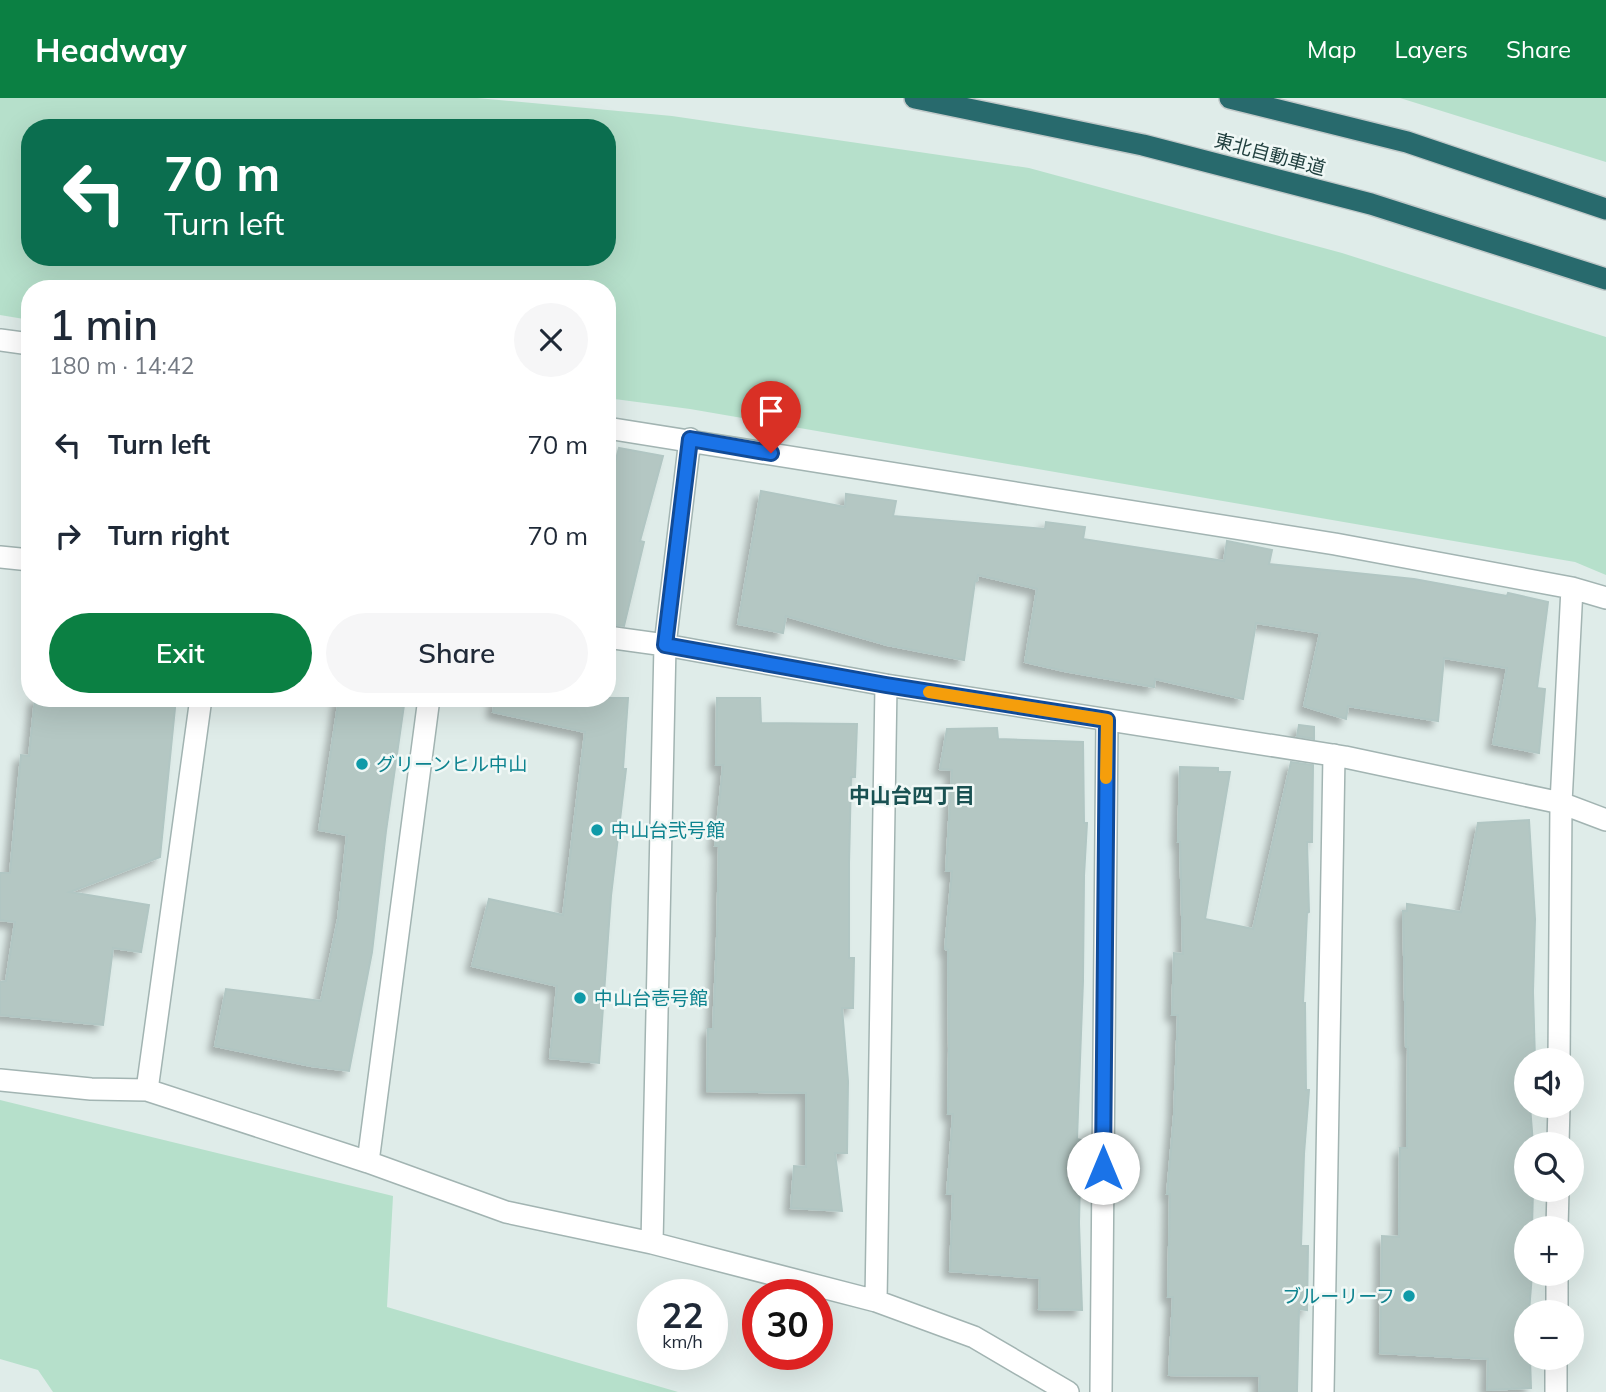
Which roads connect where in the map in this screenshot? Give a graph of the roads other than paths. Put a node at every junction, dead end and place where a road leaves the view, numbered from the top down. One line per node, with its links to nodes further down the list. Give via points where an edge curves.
1 (915, 98): 4 (highway, 東北自動車道, via 1143,145 1371,204)
2 (1230, 98): 3 (highway, via 1407,142)
3 (1606, 209)
4 (1606, 279)
5 (0, 340): 6 (street)
6 (21, 343)
7 (616, 429): 8 (street)
8 (690, 439): 11 (street, via 1335,544); 14 (street)
9 (0, 557): 10 (street)
10 (21, 559)
11 (1572, 588): 12 (street); 20 (street)
12 (1606, 598)
13 (616, 638): 14 (street)
14 (665, 645): 15 (street); 26 (street)
15 (886, 685): 18 (street); 27 (street)
16 (200, 707): 24 (street)
17 (428, 707): 25 (street)
18 (1107, 720): 19 (street); 30 (street)
19 (1334, 755): 20 (street); 31 (street)
20 (1561, 803): 21 (street); 22 (street)
21 (1606, 820)
22 (1559, 1048)
23 (0, 1080): 24 (street)
24 (147, 1090): 25 (street)
25 (369, 1162): 26 (street, via 506,1212)
26 (652, 1243): 27 (street)
27 (876, 1301): 29 (street, via 974,1337)
28 (1556, 1370): 32 (street)
29 (1068, 1392)
30 (1101, 1392)
31 (1323, 1392)
32 (1556, 1392)

